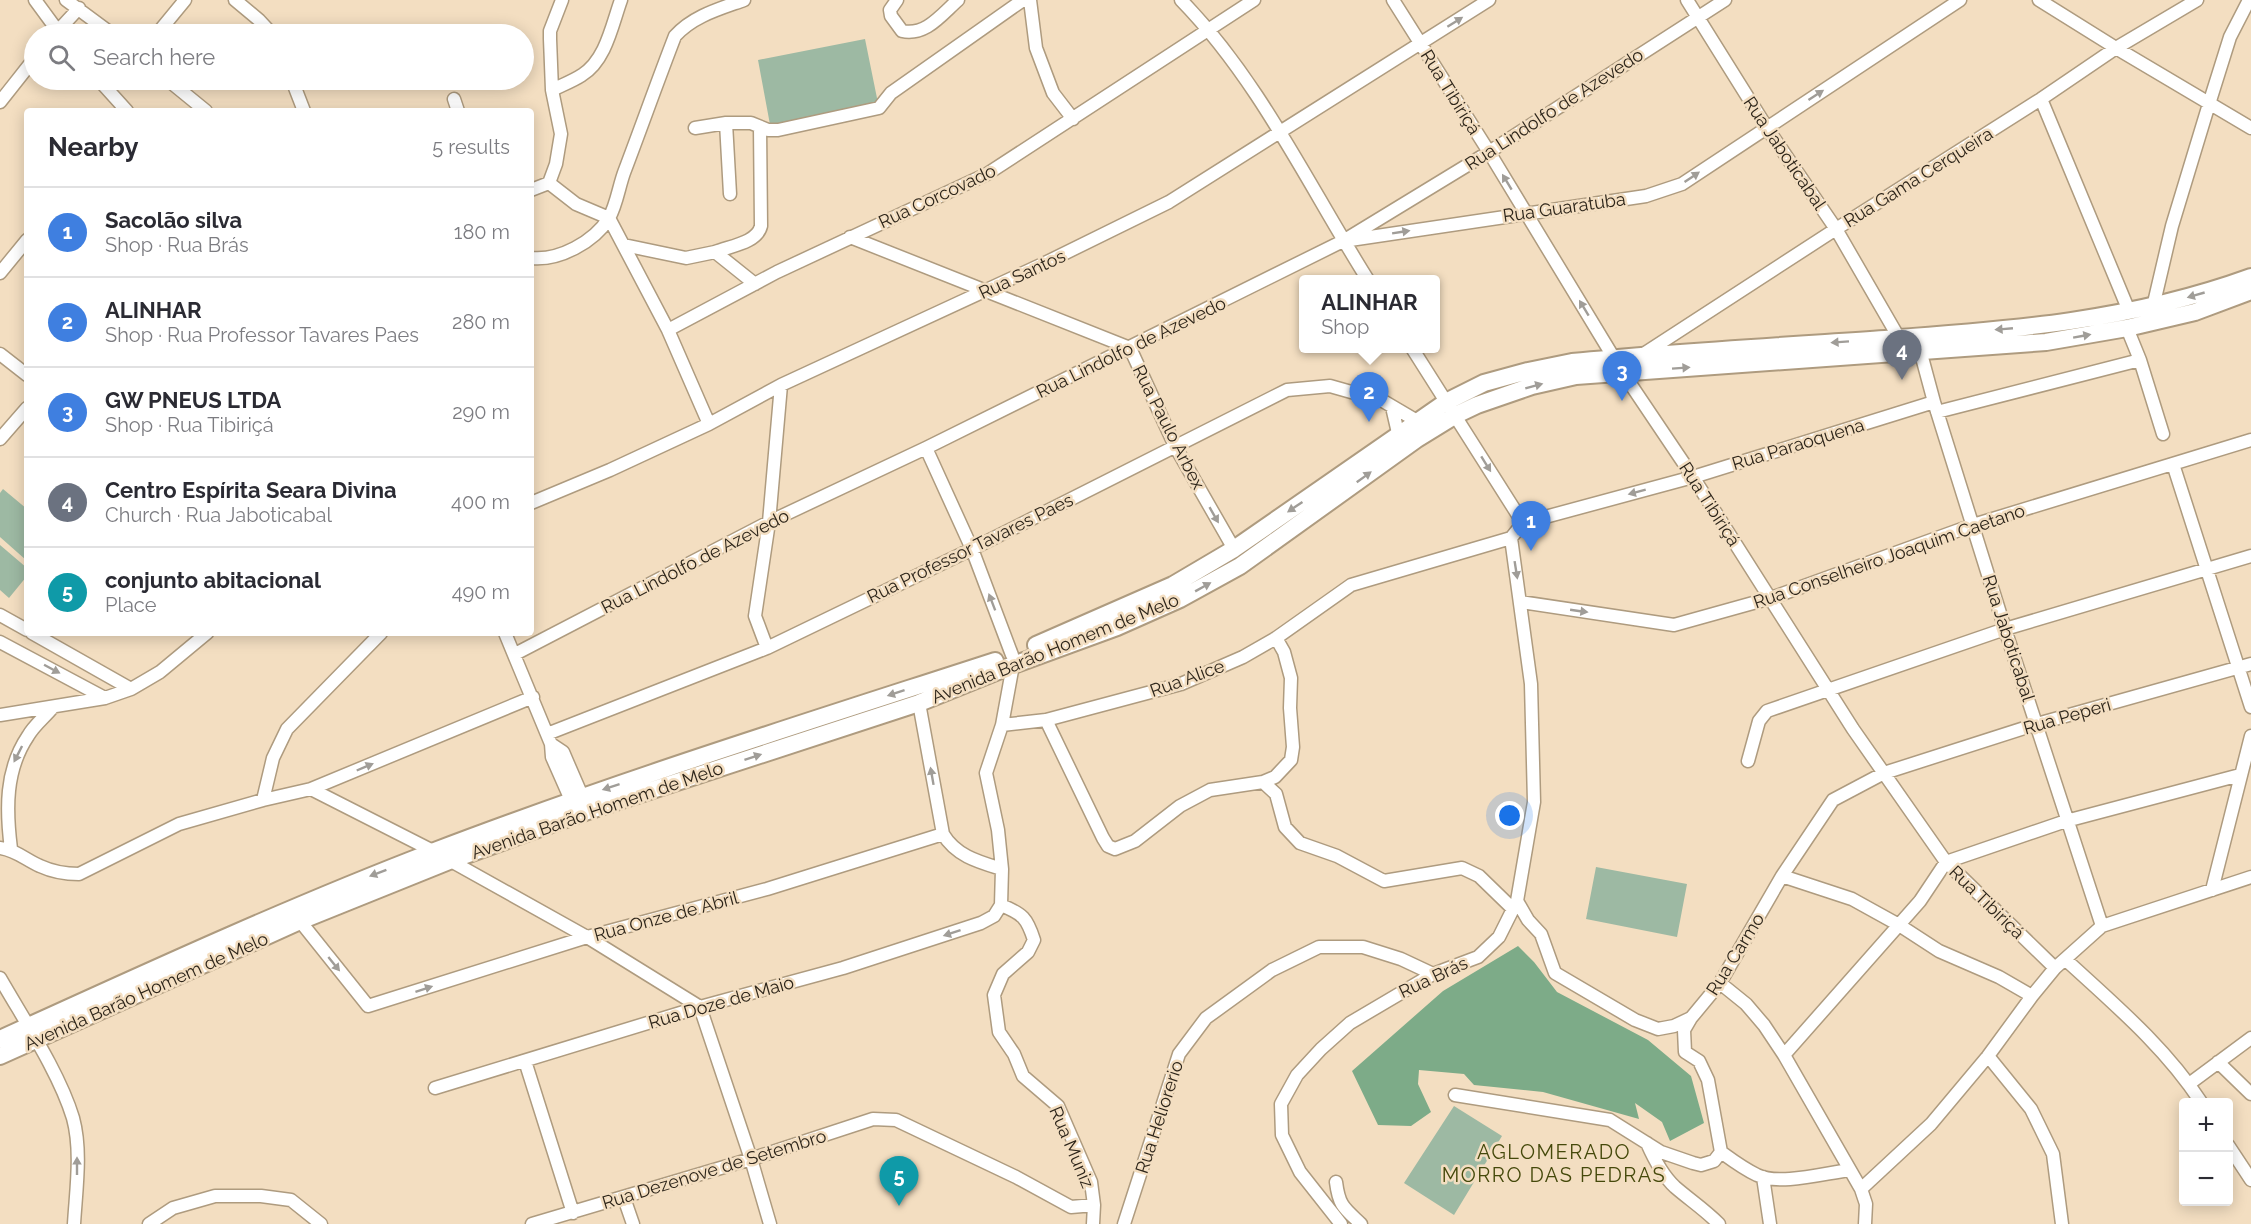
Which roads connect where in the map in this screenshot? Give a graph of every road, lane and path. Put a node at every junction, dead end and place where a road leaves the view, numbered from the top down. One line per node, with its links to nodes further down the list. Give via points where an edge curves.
1 (35, 0): 25 (street)
2 (66, 0): 23 (street)
3 (185, 0): 28 (street)
4 (235, 0): 29 (street)
5 (562, 0): 37 (street, via 550,31)
6 (621, 0): 37 (street, via 594,65 582,76)
7 (744, 0): 22 (street)
8 (958, 0): 21 (street, via 923,31 912,33 902,31 891,16)
9 (1023, 0): 46 (street, via 891,93 879,108 778,130)
10 (1030, 0): 44 (street, via 1036,48 1053,93)
11 (1181, 0): 30 (street)
12 (1254, 0): 30 (street, Rua Corcovado)
13 (1393, 0): 31 (street, Rua Tibiriçá)
14 (1489, 0): 31 (street, Rua Santos, one-way to 14)
15 (1687, 0): 24 (street, Rua Jaboticabal)
16 (1725, 0): 24 (street, Rua Lindolfo de Azevedo)
17 (1960, 0): 48 (street, Rua Guaratuba, one-way to 17)
18 (2039, 0): 32 (street)
19 (2197, 0): 32 (street, Rua Gama Cerqueira)
20 (2248, 0): 40 (street, via 2230,37)
21 (895, 2)
22 (728, 3): 56 (street, via 682,28 675,36)
23 (79, 9): 26 (street); 27 (street)
24 (1698, 17): 48 (street, Rua Jaboticabal); 51 (street, Rua Lindolfo de Azevedo)
25 (51, 24)
26 (65, 24)
27 (99, 24)
28 (165, 24)
29 (263, 24)
30 (1209, 29): 44 (street, Rua Corcovado); 50 (street)
31 (1420, 43): 50 (street, Rua Santos); 51 (street, Rua Tibiriçá)
32 (2116, 48): 38 (street, Rua Gama Cerqueira); 40 (street)
33 (24, 72): 39 (street)
34 (108, 90): 41 (street)
35 (180, 90): 42 (street)
36 (296, 90): 43 (street)
37 (552, 90): 52 (street, via 561,134)
38 (2041, 99): 57 (street, Rua Gama Cerqueira); 71 (street)
39 (0, 102)
40 (2209, 104): 49 (street); 70 (street, via 2172,226)
41 (124, 108)
42 (202, 108)
43 (303, 108)
44 (1073, 119): 58 (street, Rua Corcovado, via 987,174)
45 (726, 123): 46 (street); 47 (street); 54 (street)
46 (760, 127): 62 (street, via 759,233)
47 (695, 128)
48 (1767, 128): 55 (street, Rua Guaratuba, one-way to 48, via 1646,196 1682,184); 57 (street, Rua Jaboticabal)
49 (2251, 128)
50 (1281, 132): 59 (street); 68 (street, Rua Santos, via 1169,202)
51 (1489, 152): 55 (street, Rua Tibiriçá, one-way to 51); 59 (street, Rua Lindolfo de Azevedo)
52 (549, 183): 53 (street); 56 (street, via 576,204)
53 (534, 189)
54 (730, 194)
55 (1526, 212): 59 (street, Rua Guaratuba, one-way to 55); 79 (street, Rua Tibiriçá, one-way to 55)
56 (609, 218): 61 (street); 63 (street, via 581,244 560,256)
57 (1836, 229): 73 (street, Rua Jaboticabal); 78 (street, Rua Gama Cerqueira)
58 (850, 237): 67 (street, Rua Corcovado); 68 (street, Rua Paulo Arbex)
59 (1343, 241): 65 (street); 74 (street, Rua Lindolfo de Azevedo)
60 (24, 244): 64 (street)
61 (624, 245): 62 (street, via 686,258); 72 (street)
62 (715, 252): 67 (street)
63 (534, 258)
64 (0, 273)
65 (1365, 275)
66 (2251, 277): 70 (main road, Avenida Barão Homem de Melo, one-way to 70)
67 (755, 284): 72 (street, Rua Corcovado)
68 (986, 291): 74 (street, Rua Paulo Arbex); 83 (street, Rua Santos)
69 (2251, 291): 71 (main road, Avenida Barão Homem de Melo, via 2196,312)
70 (2153, 308): 71 (main road, Avenida Barão Homem de Melo)
71 (2128, 320): 73 (main road, Avenida Barão Homem de Melo, one-way to 73); 75 (main road, Avenida Barão Homem de Melo, one-way to 71, via 2046,342); 80 (street)
72 (668, 330): 89 (street)
73 (1899, 338): 78 (main road, Avenida Barão Homem de Melo, one-way to 78)
74 (1130, 348): 94 (street, Rua Paulo Arbex); 95 (street, Rua Lindolfo de Azevedo)
75 (1920, 350): 82 (main road, Avenida Barão Homem de Melo, one-way to 75); 85 (street, Rua Jaboticabal)
76 (1415, 353): 86 (street)
77 (0, 354): 81 (street)
78 (1641, 356): 79 (main road, Avenida Barão Homem de Melo)
79 (1615, 358): 82 (street, Rua Tibiriçá); 86 (main road, Avenida Barão Homem de Melo, via 1528,370 1484,383)
80 (2140, 360): 85 (street, Rua Paraoquena); 91 (street)
81 (24, 373)
82 (1623, 373): 86 (main road, Avenida Barão Homem de Melo, one-way to 82, via 1477,405 1576,376); 97 (street, Rua Tibiriçá)
83 (781, 386): 89 (street, Rua Santos); 99 (street)
84 (1392, 407): 88 (street, Rua Professor Tavares Paes); 90 (street); 94 (street, Rua Professor Tavares Paes, via 1330,386 1287,390)
85 (1935, 407): 97 (street, Rua Paraoquena); 101 (street, Rua Jaboticabal)
86 (1451, 408): 88 (main road, Avenida Barão Homem de Melo); 100 (street, one-way to 100); 120 (main road, Avenida Barão Homem de Melo, one-way to 86, via 1116,627 1180,599 1240,566 1417,439)
87 (24, 411): 92 (street)
88 (1417, 421): 90 (main road, Avenida Barão Homem de Melo)
89 (709, 424): 98 (street, Rua Santos)
90 (1398, 433): 104 (main road, Avenida Barão Homem de Melo, one-way to 104)
91 (2163, 434)
92 (0, 439)
93 (2251, 440): 96 (street, Rua Conselheiro Joaquim Caetano)
94 (1174, 446): 103 (street, Rua Professor Tavares Paes); 104 (street, Rua Paulo Arbex, one-way to 104)
95 (926, 448): 99 (street, Rua Lindolfo de Azevedo); 103 (street)
96 (2173, 464): 101 (street, Rua Conselheiro Joaquim Caetano); 106 (street)
97 (1694, 477): 100 (street, Rua Paraoquena, one-way to 100); 107 (street, Rua Tibiriçá)
98 (534, 502)
99 (769, 522): 118 (street, via 755,616); 119 (street, Rua Lindolfo de Azevedo)
100 (1523, 523): 102 (street)
101 (1973, 525): 107 (street, Rua Conselheiro Joaquim Caetano); 111 (street, Rua Jaboticabal)
102 (1511, 538): 108 (street, Rua Brás, one-way to 108); 116 (street, Rua Alice, via 1351,585)
103 (972, 549): 118 (street, Rua Professor Tavares Paes); 120 (street, one-way to 103)
104 (1234, 549): 120 (main road, Avenida Barão Homem de Melo, via 1173,585)
105 (2251, 556): 106 (street)
106 (2206, 571): 111 (street); 122 (street)
107 (1771, 598): 108 (street, Rua Conselheiro Joaquim Caetano, one-way to 107, via 1674,625); 124 (street, Rua Tibiriçá)
108 (1521, 602): 156 (street, Rua Brás, via 1531,684 1534,802)
109 (0, 615): 110 (street)
110 (24, 628)
111 (2005, 629): 124 (street); 132 (street, Rua Jaboticabal)
112 (37, 636): 123 (street)
113 (203, 636): 123 (street, via 160,672)
114 (378, 636): 142 (street, via 287,729 273,758)
115 (506, 636): 119 (street)
116 (1275, 638): 131 (street, Rua Alice, via 1243,657 1181,684); 139 (street, via 1284,652 1291,678 1293,747 1291,760 1275,777)
117 (0, 642): 126 (street, one-way to 126)
118 (767, 648): 135 (street, Rua Professor Tavares Paes)
119 (515, 654): 125 (street)
120 (1012, 660): 127 (main road, Avenida Barão Homem de Melo); 133 (street); 141 (main road, Avenida Barão Homem de Melo, one-way to 141)
121 (2251, 664): 122 (street, Rua Peperi)
122 (2239, 669): 129 (street); 132 (street, Rua Peperi)
123 (131, 689): 126 (street)
124 (1826, 689): 136 (street, via 1767,711 1759,720); 137 (street, Rua Tibiriçá)
125 (533, 697): 135 (street); 140 (street, one-way to 125)
126 (105, 698): 128 (street)
127 (919, 703): 143 (main road, Avenida Barão Homem de Melo, one-way to 127); 145 (street, one-way to 127)
128 (53, 707): 130 (street); 146 (street, one-way to 146, via 28,735 11,768)
129 (2251, 707)
130 (0, 716)
131 (1046, 720): 133 (street, Rua Alice); 139 (street, via 1103,838 1115,849 1136,841 1180,806 1210,790)
132 (2037, 724): 137 (street, Rua Peperi); 144 (street, Rua Jaboticabal)
133 (1002, 725): 150 (street, via 986,773)
134 (2251, 736): 138 (street)
135 (549, 739): 141 (street, via 563,752)
136 (1748, 760)
137 (1884, 773): 149 (street, Rua Tibiriçá); 151 (street, Rua Carmo, via 1833,800)
138 (2240, 775): 144 (street); 153 (street)
139 (1263, 782): 156 (street, via 1276,794 1285,826 1300,843 1337,856 1384,881 1462,868 1479,876)
140 (311, 789): 142 (street); 147 (street)
141 (577, 798): 143 (street); 147 (main road, Avenida Barão Homem de Melo)
142 (263, 800): 146 (street, via 179,824 79,874 61,873)
143 (597, 808): 148 (main road, Avenida Barão Homem de Melo)
144 (2066, 821): 149 (street); 159 (street, Rua Jaboticabal)
145 (943, 834): 150 (street, via 961,854); 160 (street, Rua Onze de Abril, via 767,889)
146 (6, 849)
147 (433, 851): 148 (street); 154 (main road, Avenida Barão Homem de Melo, one-way to 154)
148 (449, 861): 157 (main road, Avenida Barão Homem de Melo); 160 (street)
149 (1946, 862): 158 (street); 162 (street, Rua Tibiriçá)
150 (1002, 869): 155 (street)
151 (1782, 876): 158 (street, via 1852,900); 165 (street, Rua Carmo)
152 (2251, 877): 153 (street)
153 (2212, 890): 159 (street)
154 (308, 901): 157 (main road, via 297,910); 169 (main road, Avenida Barão Homem de Melo)
155 (1001, 905): 167 (street, Rua Doze de Maio, one-way to 167, via 994,916 971,926 843,968); 192 (street, Rua Muniz, via 1020,912 1034,940 1028,952 1003,974 994,995 999,1032 1023,1076 1058,1106 1091,1182)
156 (1515, 905): 163 (street, Rua Brás, via 1499,937 1478,957); 168 (street, via 1541,934 1555,974 1658,1029)
157 (300, 921): 160 (street, Rua Onze de Abril, one-way to 160, via 368,1006); 169 (main road, Avenida Barão Homem de Melo)
158 (1899, 925): 166 (street, via 1939,951 2000,977); 172 (street)
159 (2102, 926): 161 (street)
160 (588, 937): 167 (street)
161 (2066, 960): 162 (street); 177 (street, via 2140,1028)
162 (2055, 968): 166 (street)
163 (1433, 974): 201 (street, Rua Heliorerio, via 1363,947 1319,947 1272,970 1206,1018 1179,1053); 202 (street, Rua Brás, via 1350,1023 1297,1075 1281,1104 1282,1135 1300,1172)
164 (0, 978): 169 (street)
165 (1720, 983): 168 (street, Rua Carmo); 172 (street, via 1746,1004)
166 (2032, 996): 174 (street)
167 (700, 1007): 175 (street, Rua Doze de Maio); 185 (street)
168 (1691, 1018): 184 (street, via 1684,1030 1685,1052 1699,1061 1708,1080)
169 (32, 1033): 171 (main road, Avenida Barão Homem de Melo); 173 (main road, Avenida Barão Homem de Melo); 194 (street, one-way to 169, via 77,1156 73,1119)
170 (2251, 1038): 176 (street)
171 (0, 1039)
172 (1785, 1055): 186 (street)
173 (0, 1056)
174 (1988, 1056): 190 (street, via 1931,1124); 207 (street, via 2031,1109 2053,1154)
175 (525, 1061): 178 (street, Rua Doze de Maio); 193 (street)
176 (2218, 1062): 177 (street); 179 (street)
177 (2189, 1084): 181 (street)
178 (435, 1088)
179 (2251, 1094)
180 (1455, 1095): 182 (street, via 1610,1120)
181 (2198, 1098)
182 (1647, 1143): 184 (street, via 1661,1152 1701,1165 1714,1161); 204 (street, via 1655,1162 1674,1186)
183 (2233, 1151): 188 (street)
184 (1721, 1152): 187 (street)
185 (750, 1159): 191 (street, Rua Dezenove de Setembro); 192 (street, Rua Dezenove de Setembro, via 873,1119 896,1120 1071,1207); 199 (street)
186 (1850, 1170): 187 (street, via 1796,1178); 190 (street)
187 (1763, 1177): 205 (street)
188 (2251, 1180)
189 (1336, 1182): 203 (street, via 1338,1201)
190 (1861, 1189): 206 (street, via 1866,1204)
191 (624, 1198): 193 (street, Rua Dezenove de Setembro); 198 (street)
192 (1094, 1205): 200 (street, Rua Muniz)
193 (573, 1213): 197 (street, Rua Dezenove de Setembro)
194 (74, 1224)
195 (149, 1224): 196 (street, via 173,1208 216,1196 291,1200)
196 (321, 1224)
197 (532, 1224)
198 (633, 1224)
199 (770, 1224)
200 (1093, 1224)
201 (1124, 1224)
202 (1341, 1224)
203 (1360, 1224)
204 (1719, 1224)
205 (1770, 1224)
206 (1865, 1224)
207 (2062, 1224)

